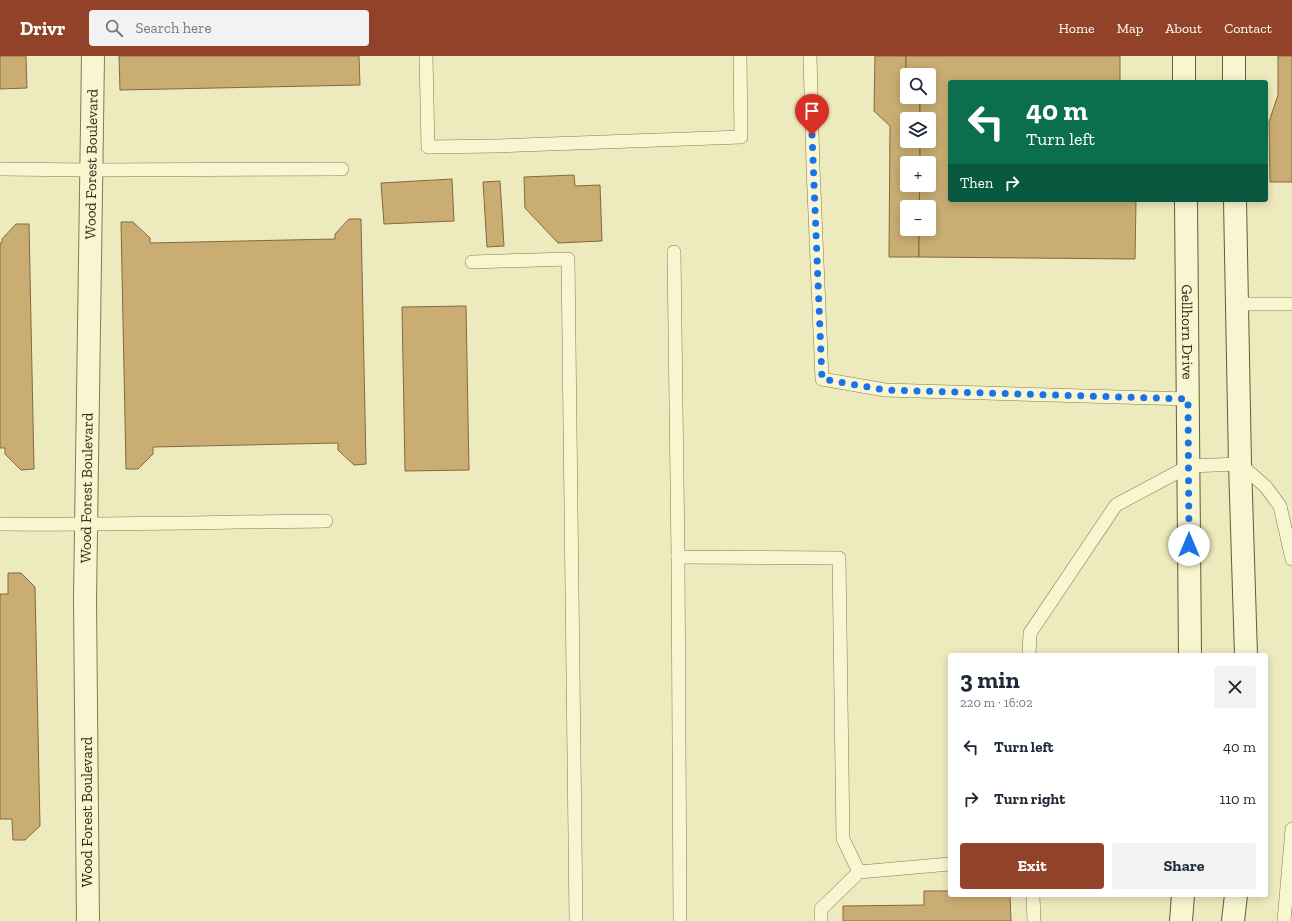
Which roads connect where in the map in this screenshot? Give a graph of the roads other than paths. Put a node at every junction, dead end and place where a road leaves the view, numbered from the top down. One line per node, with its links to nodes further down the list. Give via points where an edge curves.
1 (93, 56): 11 (main road, Wood Forest Boulevard)
2 (426, 56): 3 (lane, via 428,146 741,137)
3 (740, 56)
4 (810, 56): 18 (lane, via 822,379 885,390)
5 (1184, 56): 7 (main road)
6 (1234, 56): 8 (main road)
7 (1184, 80)
8 (1234, 80)
9 (0, 169): 11 (lane)
10 (342, 169): 11 (lane)
11 (91, 170): 23 (main road, Wood Forest Boulevard)
12 (1186, 202): 18 (main road, Gellhorn Drive)
13 (1235, 202): 16 (main road)
14 (674, 252): 24 (lane)
15 (472, 262): 36 (lane, via 568,259)
16 (1236, 304): 17 (lane); 19 (main road)
17 (1292, 304)
18 (1188, 399): 20 (main road, Gellhorn Drive)
19 (1240, 464): 20 (lane); 25 (lane, via 1266,487 1280,506); 28 (main road)
20 (1189, 466): 26 (lane, via 1116,505 1030,634); 27 (main road, Gellhorn Drive)
21 (326, 521): 23 (lane)
22 (0, 524): 23 (lane)
23 (86, 525): 35 (main road, Wood Forest Boulevard)
24 (678, 557): 31 (lane, via 839,558 843,839); 37 (lane)
25 (1292, 559)
26 (1029, 653)
27 (1190, 653)
28 (1246, 653)
29 (1292, 829): 42 (lane)
30 (948, 864): 31 (lane)
31 (859, 872): 38 (lane, via 821,909)
32 (1033, 897): 39 (lane)
33 (1183, 897): 40 (main road)
34 (1236, 897): 41 (main road)
35 (88, 921)
36 (576, 921)
37 (680, 921)
38 (821, 921)
39 (1034, 921)
40 (1181, 921)
41 (1233, 921)
42 (1284, 921)

